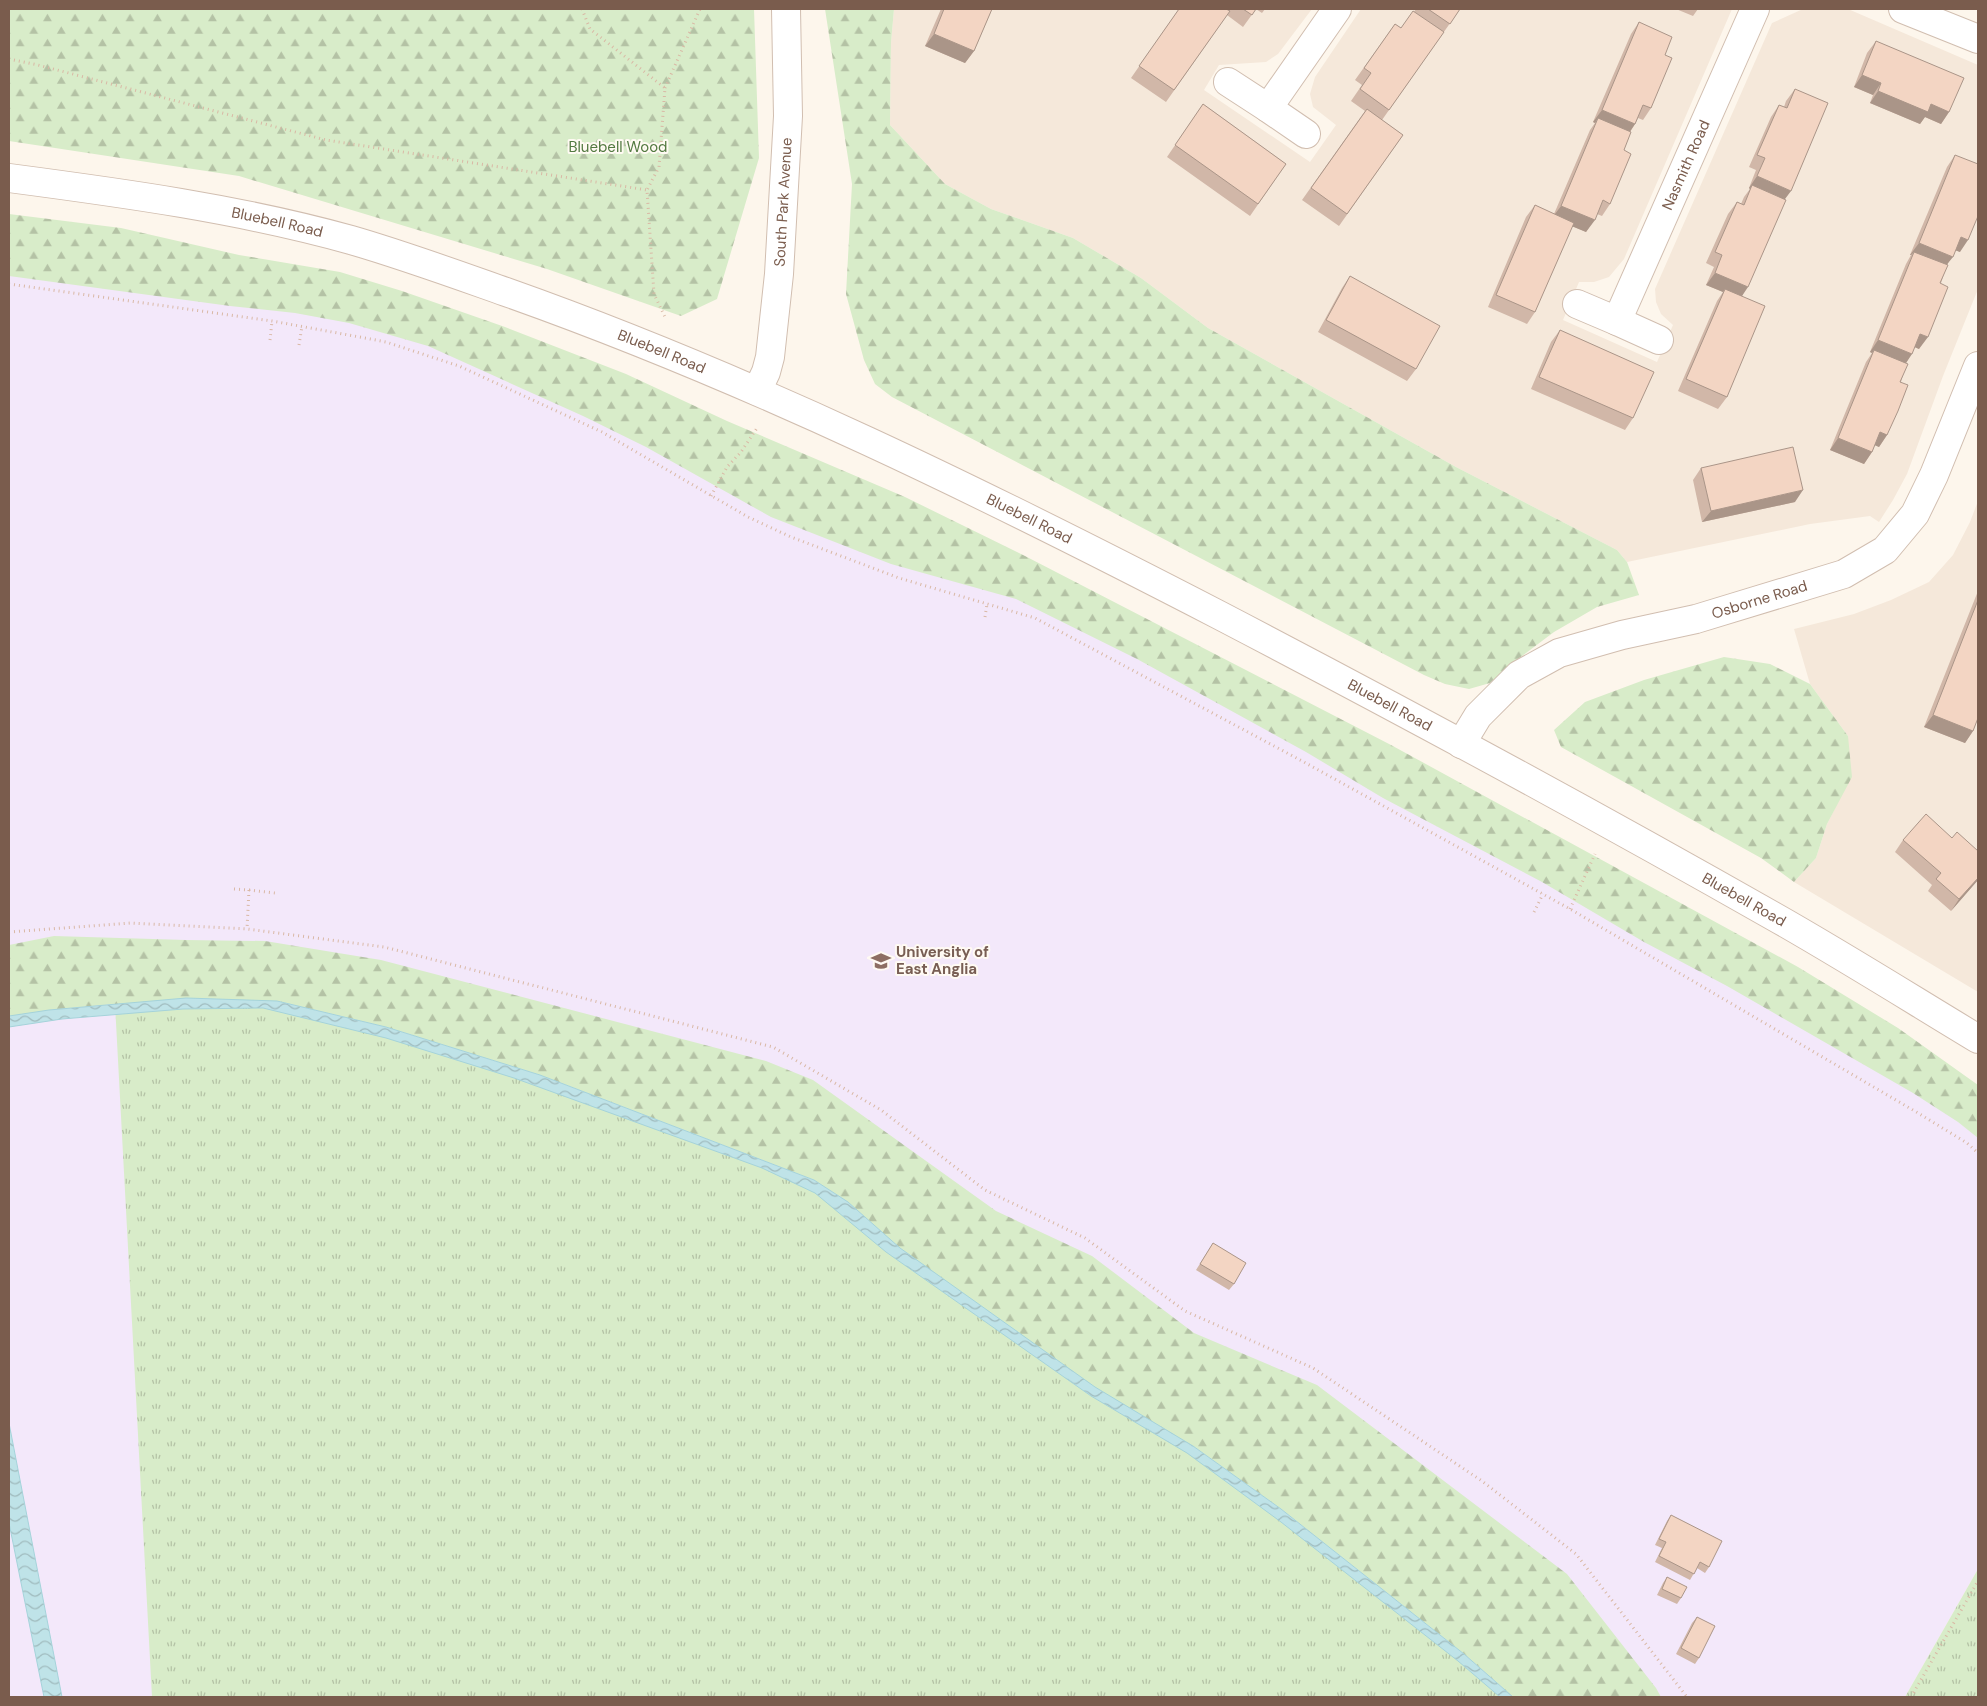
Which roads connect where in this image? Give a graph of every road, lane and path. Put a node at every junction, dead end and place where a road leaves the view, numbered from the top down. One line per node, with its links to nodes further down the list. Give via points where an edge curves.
1 (582, 9): 10 (path, via 590,29)
2 (700, 9): 10 (path)
3 (786, 9): 25 (street, South Park Avenue, via 788,116 778,274 770,358)
4 (1337, 9): 11 (street)
5 (1755, 9): 18 (street, Nasmith Road)
6 (1903, 9): 7 (street)
7 (1978, 39)
8 (9, 60): 14 (path, via 326,140)
9 (1228, 82): 11 (street)
10 (665, 88): 14 (path, via 659,167)
11 (1268, 108): 12 (street)
12 (1306, 134)
13 (9, 178): 23 (street, Bluebell Road, via 194,206 351,240 570,315)
14 (647, 190): 23 (path, via 654,294)
15 (9, 284): 17 (path)
16 (1577, 304): 18 (street)
17 (272, 321): 19 (path); 20 (path)
18 (1616, 322): 21 (street)
19 (302, 326): 22 (path); 27 (path, via 386,342 459,366 602,432)
20 (270, 340)
21 (1659, 340)
22 (300, 345)
23 (687, 360): 25 (street, Bluebell Road)
24 (1978, 366): 30 (street, Osborne Road, via 1915,514 1885,550 1844,574 1696,619 1559,652 1520,675 1478,716)
25 (757, 390): 30 (street, Bluebell Road, via 1078,542)
26 (752, 436): 27 (path, via 727,467)
27 (711, 496): 28 (path, via 791,537 899,578)
28 (988, 604): 29 (path); 35 (path, via 1035,618 1067,634)
29 (985, 617)
30 (1461, 744): 40 (street, Bluebell Road, via 1778,919)
31 (1592, 860): 36 (path)
32 (234, 889): 33 (path)
33 (249, 890): 34 (path); 38 (path)
34 (275, 894)
35 (1543, 894): 36 (path); 37 (path)
36 (1570, 908): 41 (path, via 1918,1113)
37 (1534, 912)
38 (247, 929): 39 (path, via 131,924); 43 (path, via 384,947 773,1047 881,1110 986,1190 1085,1238 1185,1310 1313,1368 1482,1481 1576,1554)
39 (9, 932)
40 (1978, 1039)
41 (1978, 1152)
42 (1978, 1581): 44 (path)
43 (1687, 1697)
44 (1911, 1697)

